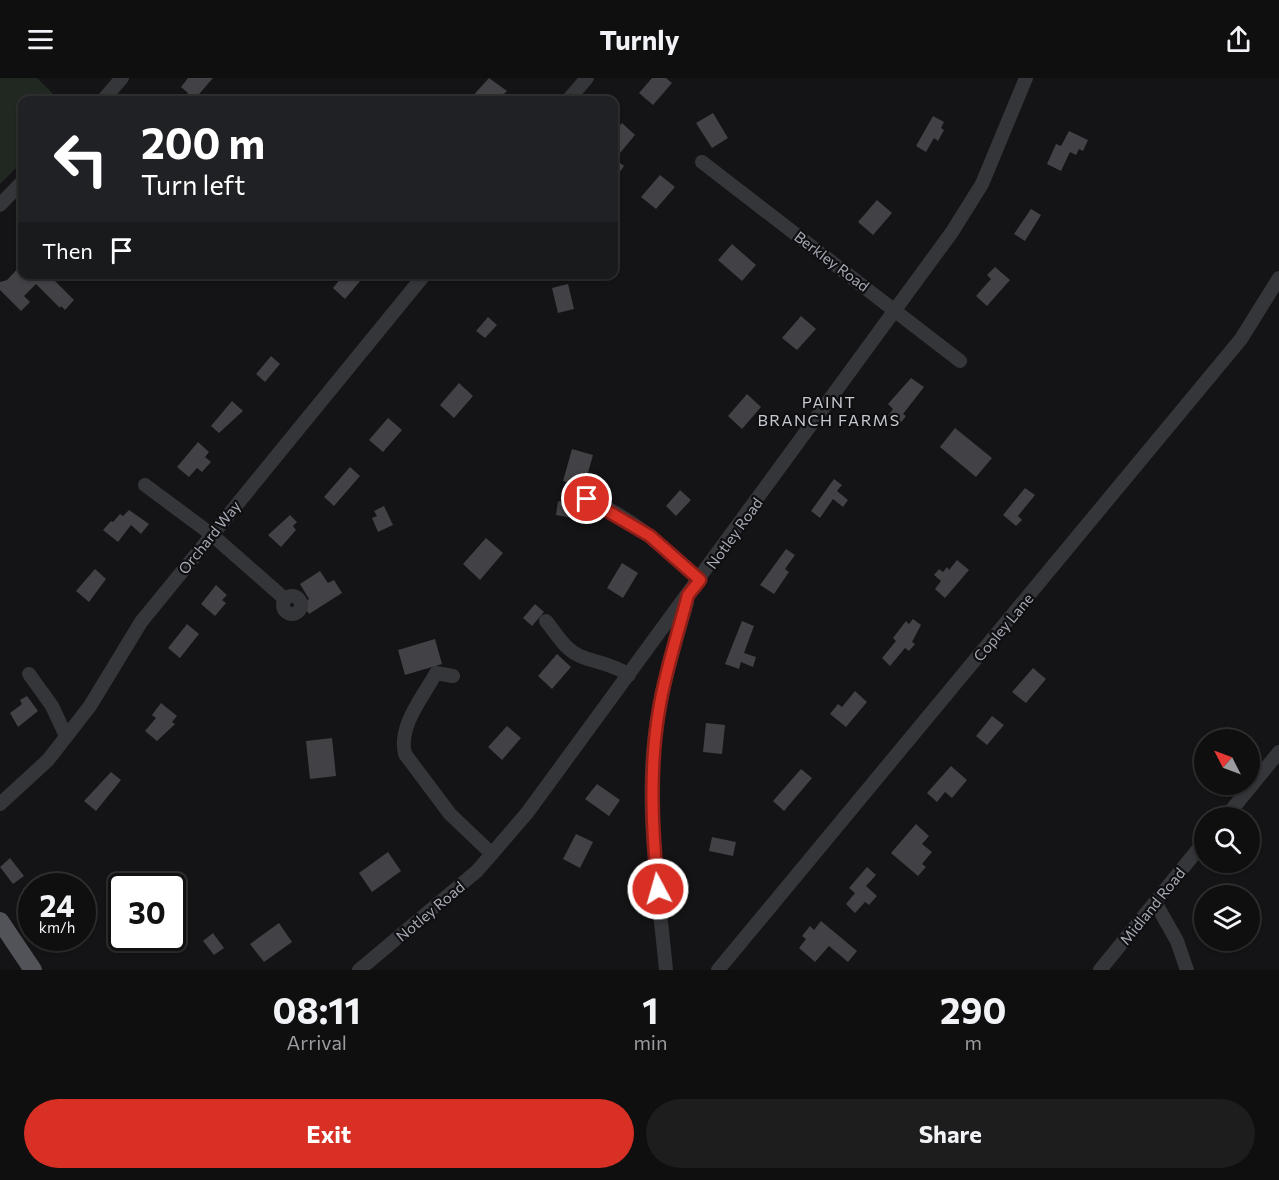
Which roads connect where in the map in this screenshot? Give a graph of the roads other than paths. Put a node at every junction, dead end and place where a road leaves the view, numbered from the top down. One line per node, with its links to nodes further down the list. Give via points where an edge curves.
1 (122, 78): 4 (street)
2 (587, 78): 5 (street)
3 (1026, 78): 11 (street, Notley Road, via 982,184)
4 (106, 96)
5 (571, 96)
6 (702, 162): 11 (street, Berkley Road)
7 (18, 186): 8 (street)
8 (0, 205)
9 (1279, 278): 34 (street, Copley Lane, via 1241,339)
10 (421, 279): 15 (street, Orchard Way)
11 (897, 310): 12 (street, Berkley Road); 16 (street, Notley Road)
12 (960, 362)
13 (145, 485): 15 (street)
14 (574, 495): 16 (street, via 650,536)
15 (212, 534): 18 (street); 23 (street, Orchard Way, via 141,622 90,706)
16 (700, 580): 17 (street, Notley Road)
17 (688, 595): 21 (street, Notley Road); 33 (street, via 659,709 653,769 654,848)
18 (285, 599)
19 (546, 621): 21 (street, via 571,651)
20 (28, 674): 23 (street, via 52,706)
21 (629, 675): 27 (street, Notley Road)
22 (453, 676): 27 (street, via 436,673 404,732 402,744 405,754 450,814)
23 (66, 736): 25 (street, Orchard Way, via 48,760)
24 (1279, 752): 26 (street)
25 (0, 804)
26 (1234, 807)
27 (492, 854): 32 (street, Notley Road, via 433,910)
28 (1194, 854): 29 (street, Midland Road)
29 (1155, 902): 35 (street, Midland Road); 36 (street, via 1177,941)
30 (0, 921): 31 (main road)
31 (33, 970)
32 (359, 970)
33 (666, 970)
34 (718, 970)
35 (1100, 970)
36 (1187, 970)

